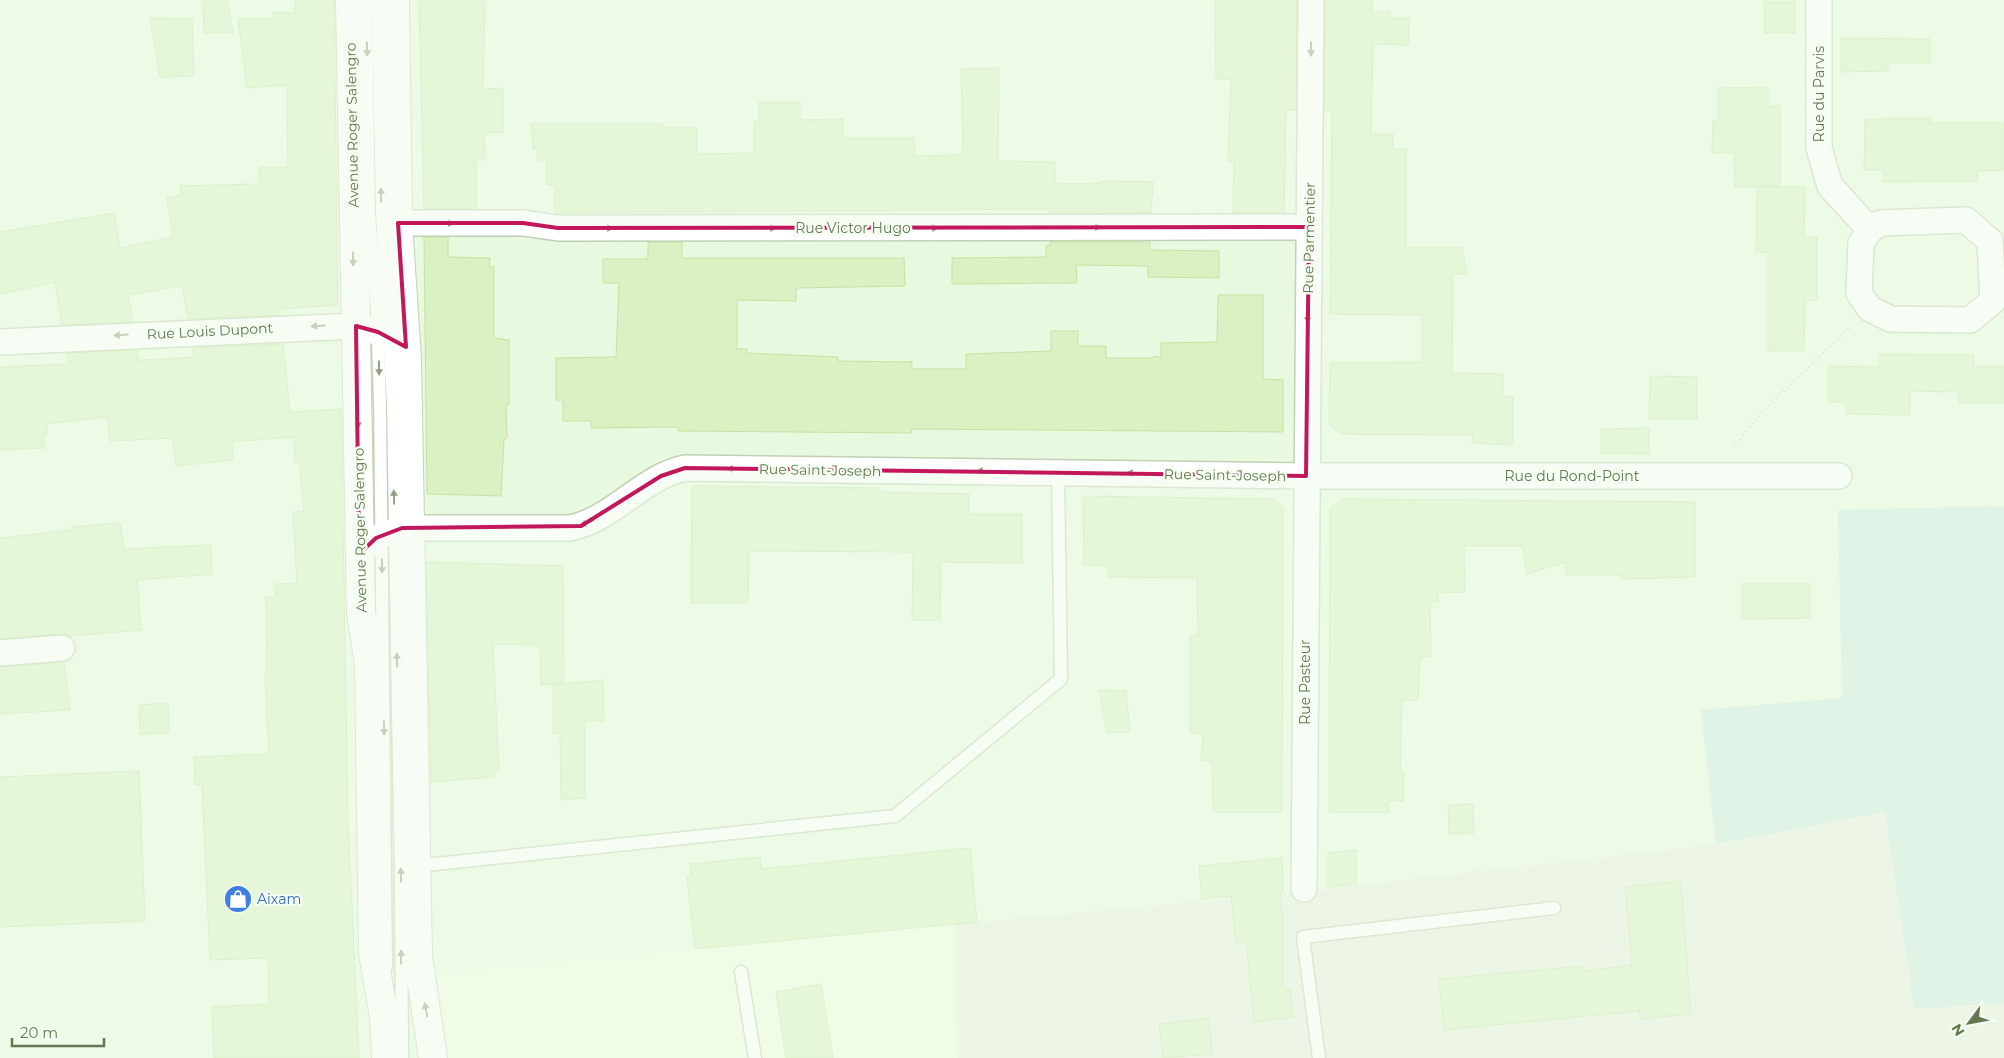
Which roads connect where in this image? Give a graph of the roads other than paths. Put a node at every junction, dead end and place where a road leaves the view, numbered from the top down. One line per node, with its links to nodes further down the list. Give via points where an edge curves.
1 (350, 0): 10 (main road, Avenue Roger Salengro, one-way to 10, via 353,262)
2 (366, 0): 10 (lane, one-way to 10, via 369,212)
3 (378, 0): 10 (lane, one-way to 3)
4 (395, 0): 7 (main road, Avenue Roger Salengro)
5 (1311, 0): 8 (street, Rue Parmentier, one-way to 8)
6 (1819, 0): 9 (street, Rue du Parvis, via 1819,148 1830,186)
7 (398, 223): 8 (street, Rue Victor Hugo, one-way to 8, via 523,223 558,228); 10 (main road, Avenue Roger Salengro)
8 (1309, 227): 13 (street, Rue Parmentier, one-way to 13)
9 (1870, 230): 9 (street, via 1861,242 1859,294 1870,309 1891,319 1970,320 1993,301 1990,241 1966,220 1880,223)
10 (383, 339): 11 (street, Rue Louis Dupont, one-way to 11); 15 (main road, Avenue Roger Salengro); 15 (lane, one-way to 15); 16 (main road, Avenue Roger Salengro, one-way to 16)
11 (0, 342)
12 (1058, 472): 13 (street, Rue Saint-Joseph, one-way to 12); 15 (street, Rue Saint-Joseph, one-way to 15, via 685,468 661,476 600,517 570,528); 19 (lane, via 1061,679 896,816)
13 (1306, 476): 14 (street, Rue du Rond-Point); 20 (street, Rue Pasteur)
14 (1839, 476)
15 (395, 531): 16 (street, via 370,542); 19 (main road, Avenue Roger Salengro); 23 (lane, one-way to 23); 25 (lane, one-way to 15)
16 (359, 554): 23 (main road, Avenue Roger Salengro, via 361,612 369,666 373,953)
17 (62, 648): 18 (street)
18 (0, 653)
19 (416, 866): 26 (main road, Avenue Roger Salengro, one-way to 19, via 419,965)
20 (1304, 889)
21 (1554, 908): 28 (lane, via 1303,937)
22 (742, 972): 27 (lane)
23 (385, 1031): 24 (main road, Avenue Roger Salengro)
24 (386, 1058)
25 (402, 1058)
26 (433, 1058)
27 (755, 1058)
28 (1319, 1058)

